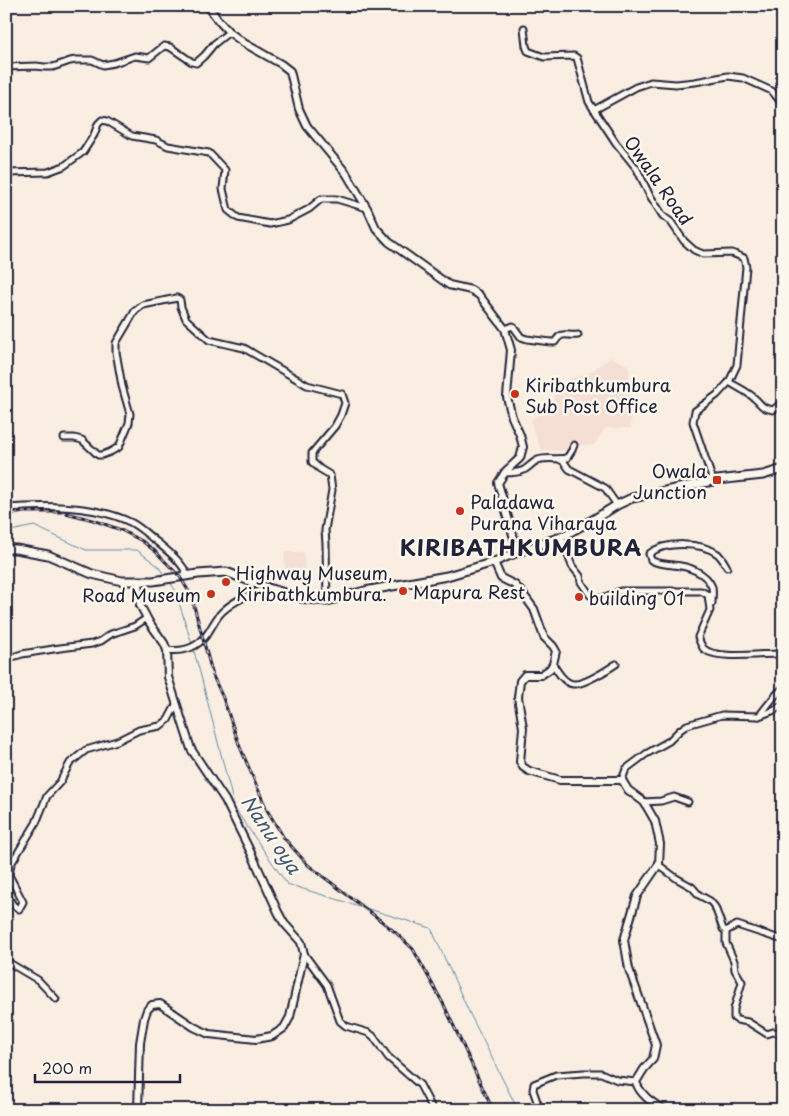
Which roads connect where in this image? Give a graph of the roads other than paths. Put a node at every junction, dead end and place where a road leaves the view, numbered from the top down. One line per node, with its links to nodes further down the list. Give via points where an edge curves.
1 (208, 6): 3 (main road)
2 (524, 28): 6 (street, Owala Road, via 528,51 544,57 577,58)
3 (229, 32): 4 (street, via 196,63 164,46 149,58 135,56 103,65 92,60 70,60 53,67); 8 (main road, via 290,71 299,109 307,126 346,172)
4 (6, 67)
5 (783, 105): 6 (street, via 772,91 743,78 728,76 676,84 650,82)
6 (594, 110): 11 (street, Owala Road, via 684,241 703,254 732,253 744,258 740,349)
7 (6, 173): 8 (street, via 48,172 64,166 83,152 102,120 132,136 209,153 225,170 228,210 238,218 270,224 288,220 320,199)
8 (367, 208): 9 (main road, via 376,228 389,242 449,285 479,295)
9 (505, 329): 10 (street, via 513,326 521,337 551,342 563,334); 17 (main road, via 511,350 507,397 523,447 520,458)
10 (578, 335)
11 (729, 382): 12 (street, via 744,390 762,407 773,410); 18 (street, Owala Road, via 695,411 693,422)
12 (783, 402)
13 (64, 438): 29 (street, via 82,440 98,455 119,447 130,423 130,414 122,386 116,342 134,311 143,305 177,298 186,319 209,340 244,348 307,385 342,394 345,403 341,415 312,453 312,462 330,476 332,490 325,530)
14 (574, 445): 15 (street, via 567,458)
15 (561, 461): 17 (street, via 548,458 514,473); 19 (street, via 569,469 605,488)
16 (783, 469): 18 (highway, via 763,475)
17 (507, 470): 23 (main road, via 498,483)
18 (713, 481): 19 (highway, via 632,498)
19 (617, 505): 21 (highway)
20 (6, 508): 26 (street, via 60,507 113,515 133,524 175,557)
21 (561, 538): 23 (highway); 30 (street, via 581,582 590,595 600,600 621,591 701,591 708,595)
22 (6, 549): 27 (highway, via 48,555 92,574)
23 (518, 552): 24 (highway)
24 (494, 562): 29 (highway, via 447,576); 35 (main road, via 501,578 515,585 534,609 544,636 556,651)
25 (727, 567): 30 (street, via 718,554 698,546 668,546 649,554 655,562 683,566 706,578 713,589)
26 (188, 576): 27 (highway); 28 (highway, via 226,572)
27 (140, 582): 31 (main road, via 138,597)
28 (268, 588): 29 (highway, via 301,598); 32 (street, via 242,597 222,611 204,639 195,646)
29 (327, 601)
30 (710, 610): 33 (street, via 698,636 703,648 714,654 726,655)
31 (147, 618): 32 (main road); 34 (street, via 136,626 92,644)
32 (167, 650): 39 (main road, via 168,677)
33 (783, 654)
34 (6, 659)
35 (554, 664): 36 (street, via 558,672 573,684); 41 (main road, via 541,675 525,675 520,681 522,768 560,780)
36 (616, 664)
37 (783, 688): 40 (street)
38 (783, 704): 40 (street)
39 (176, 705): 45 (street, via 168,720 160,726 139,730 86,750 70,763 11,864 9,875 23,902 19,909); 48 (main road, via 191,749 225,800 278,912 301,942)
40 (759, 716): 41 (street, via 722,715 687,725 626,769)
41 (622, 780): 42 (main road, via 628,790)
42 (644, 802): 43 (street, via 674,797); 44 (main road, via 655,821 660,844)
43 (688, 802)
44 (658, 864): 46 (street, via 710,902); 52 (main road, via 637,896 624,940 629,969 656,1045 653,1059)
45 (6, 892)
46 (726, 931): 47 (street, via 737,924); 51 (street, via 726,943 742,982 734,1018 748,1022 767,1034)
47 (783, 940)
48 (304, 954): 53 (main road, via 290,1017 284,1028 272,1036 256,1039 209,1034 160,1004 152,1005 144,1019 140,1043); 54 (street, via 326,985 340,1021 373,1036 388,1057 420,1085)
49 (6, 961): 50 (street, via 38,980)
50 (56, 1000)
51 (783, 1033)
52 (636, 1082): 55 (street, via 618,1080 601,1072 556,1075 534,1084); 56 (main road, via 644,1096)
53 (138, 1110)
54 (433, 1110)
55 (540, 1110)
56 (664, 1110)

